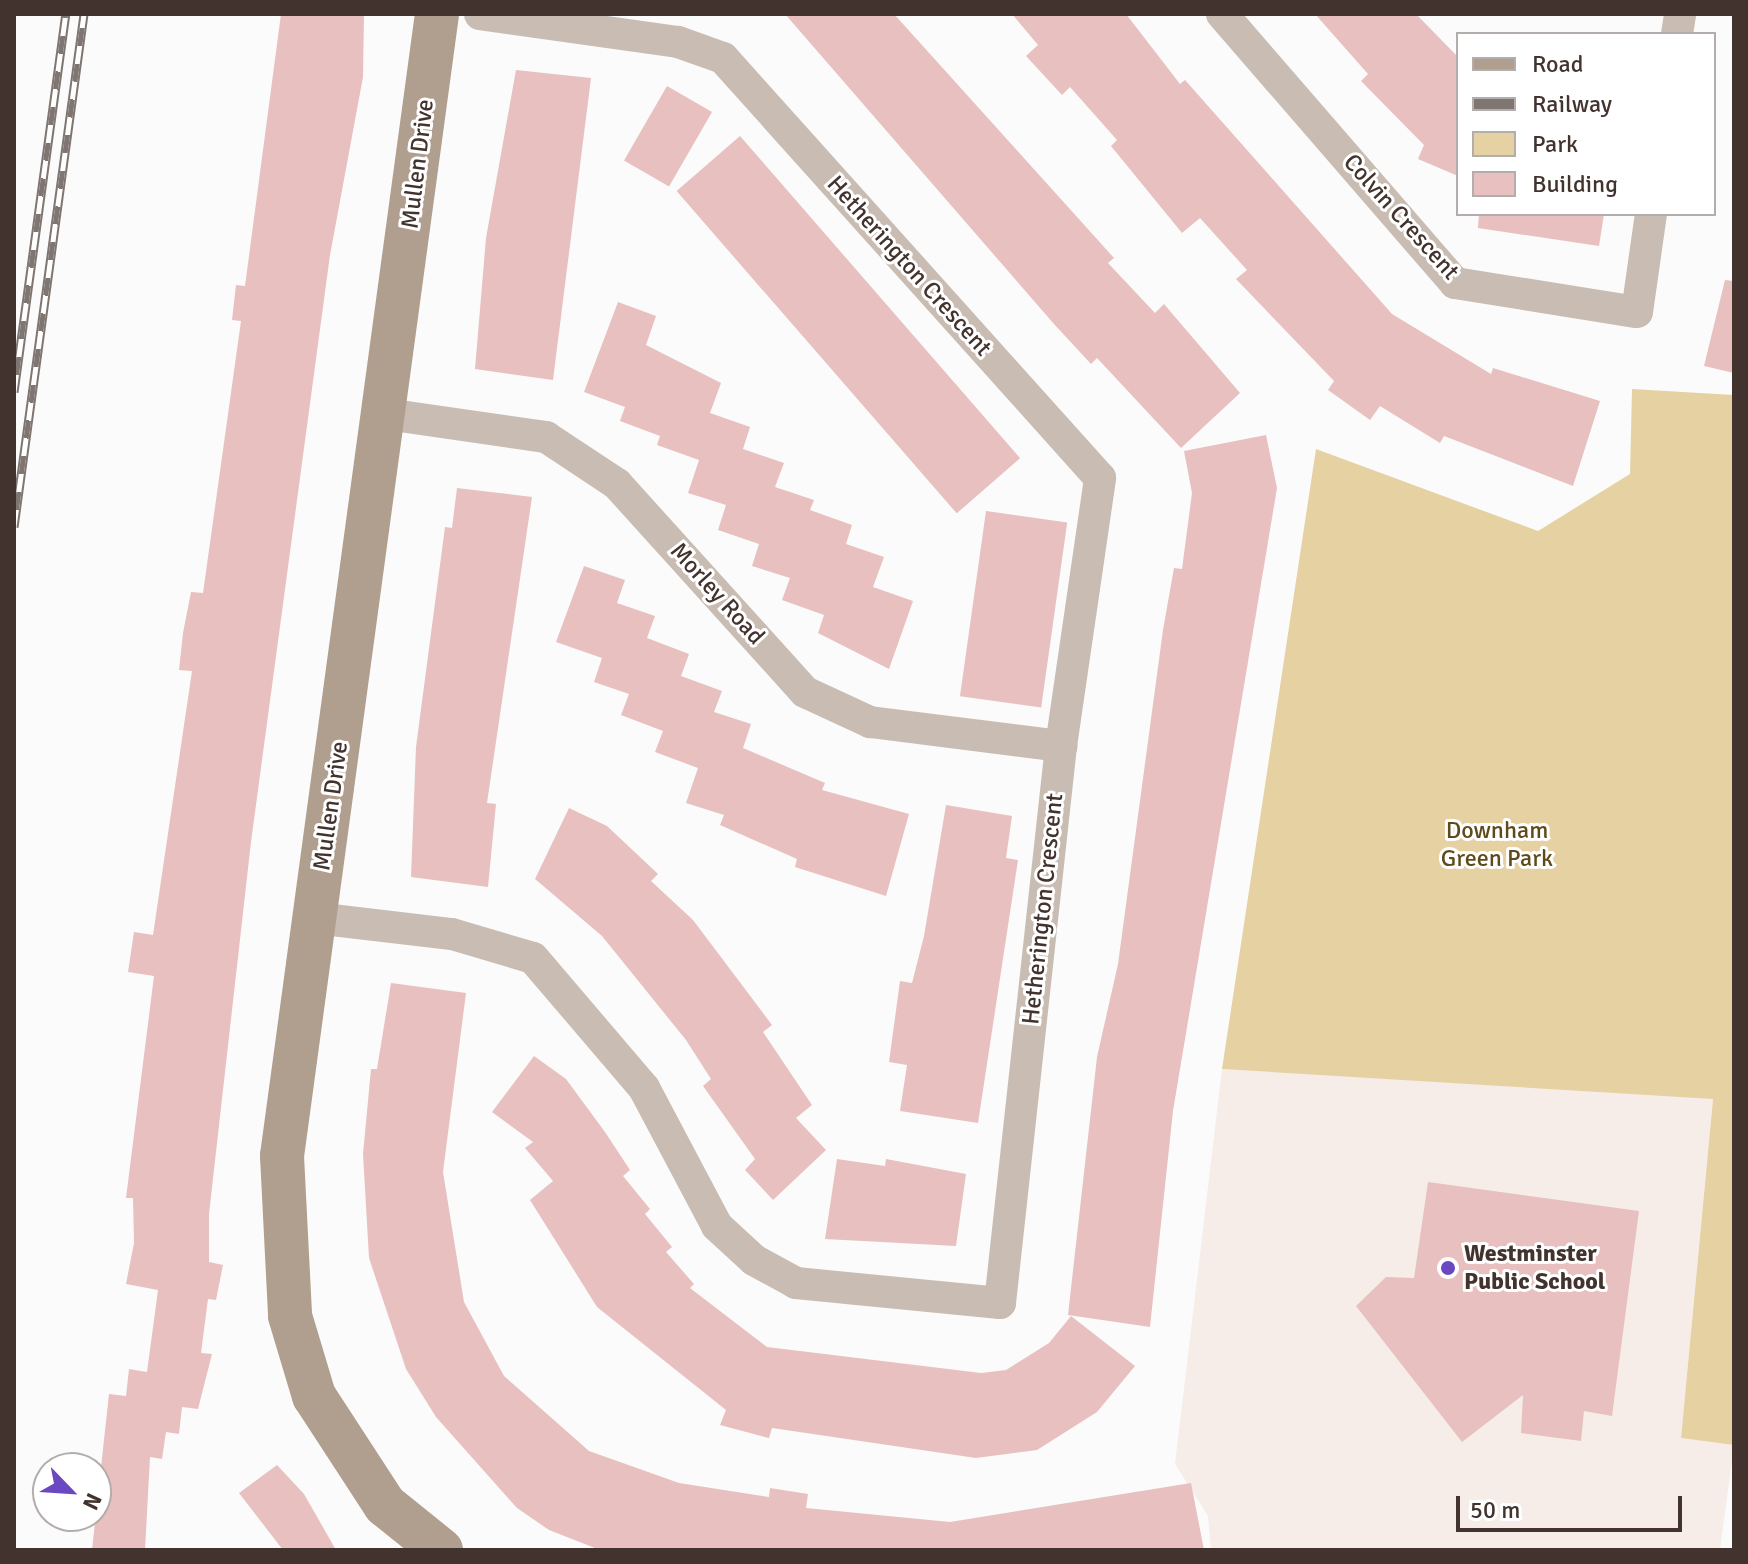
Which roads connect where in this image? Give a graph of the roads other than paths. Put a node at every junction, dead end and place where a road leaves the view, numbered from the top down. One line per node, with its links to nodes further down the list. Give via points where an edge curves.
1 (437, 14): 5 (street, Mullen Drive)
2 (480, 14): 6 (street, Hetherington Crescent, via 678,42 723,58 1100,478)
3 (1222, 14): 4 (street, Colvin Crescent, via 1455,283 1637,312)
4 (1651, 216)
5 (386, 414): 6 (street, Morley Road, via 546,437 617,484 805,692 870,722); 7 (street, Mullen Drive)
6 (1061, 746): 7 (street, Hetherington Crescent, via 1000,1303 796,1283 754,1260 717,1226 644,1088 533,958 452,934)
7 (315, 918): 8 (street, Mullen Drive, via 282,1156 290,1316 314,1396 385,1505)
8 (441, 1550)

